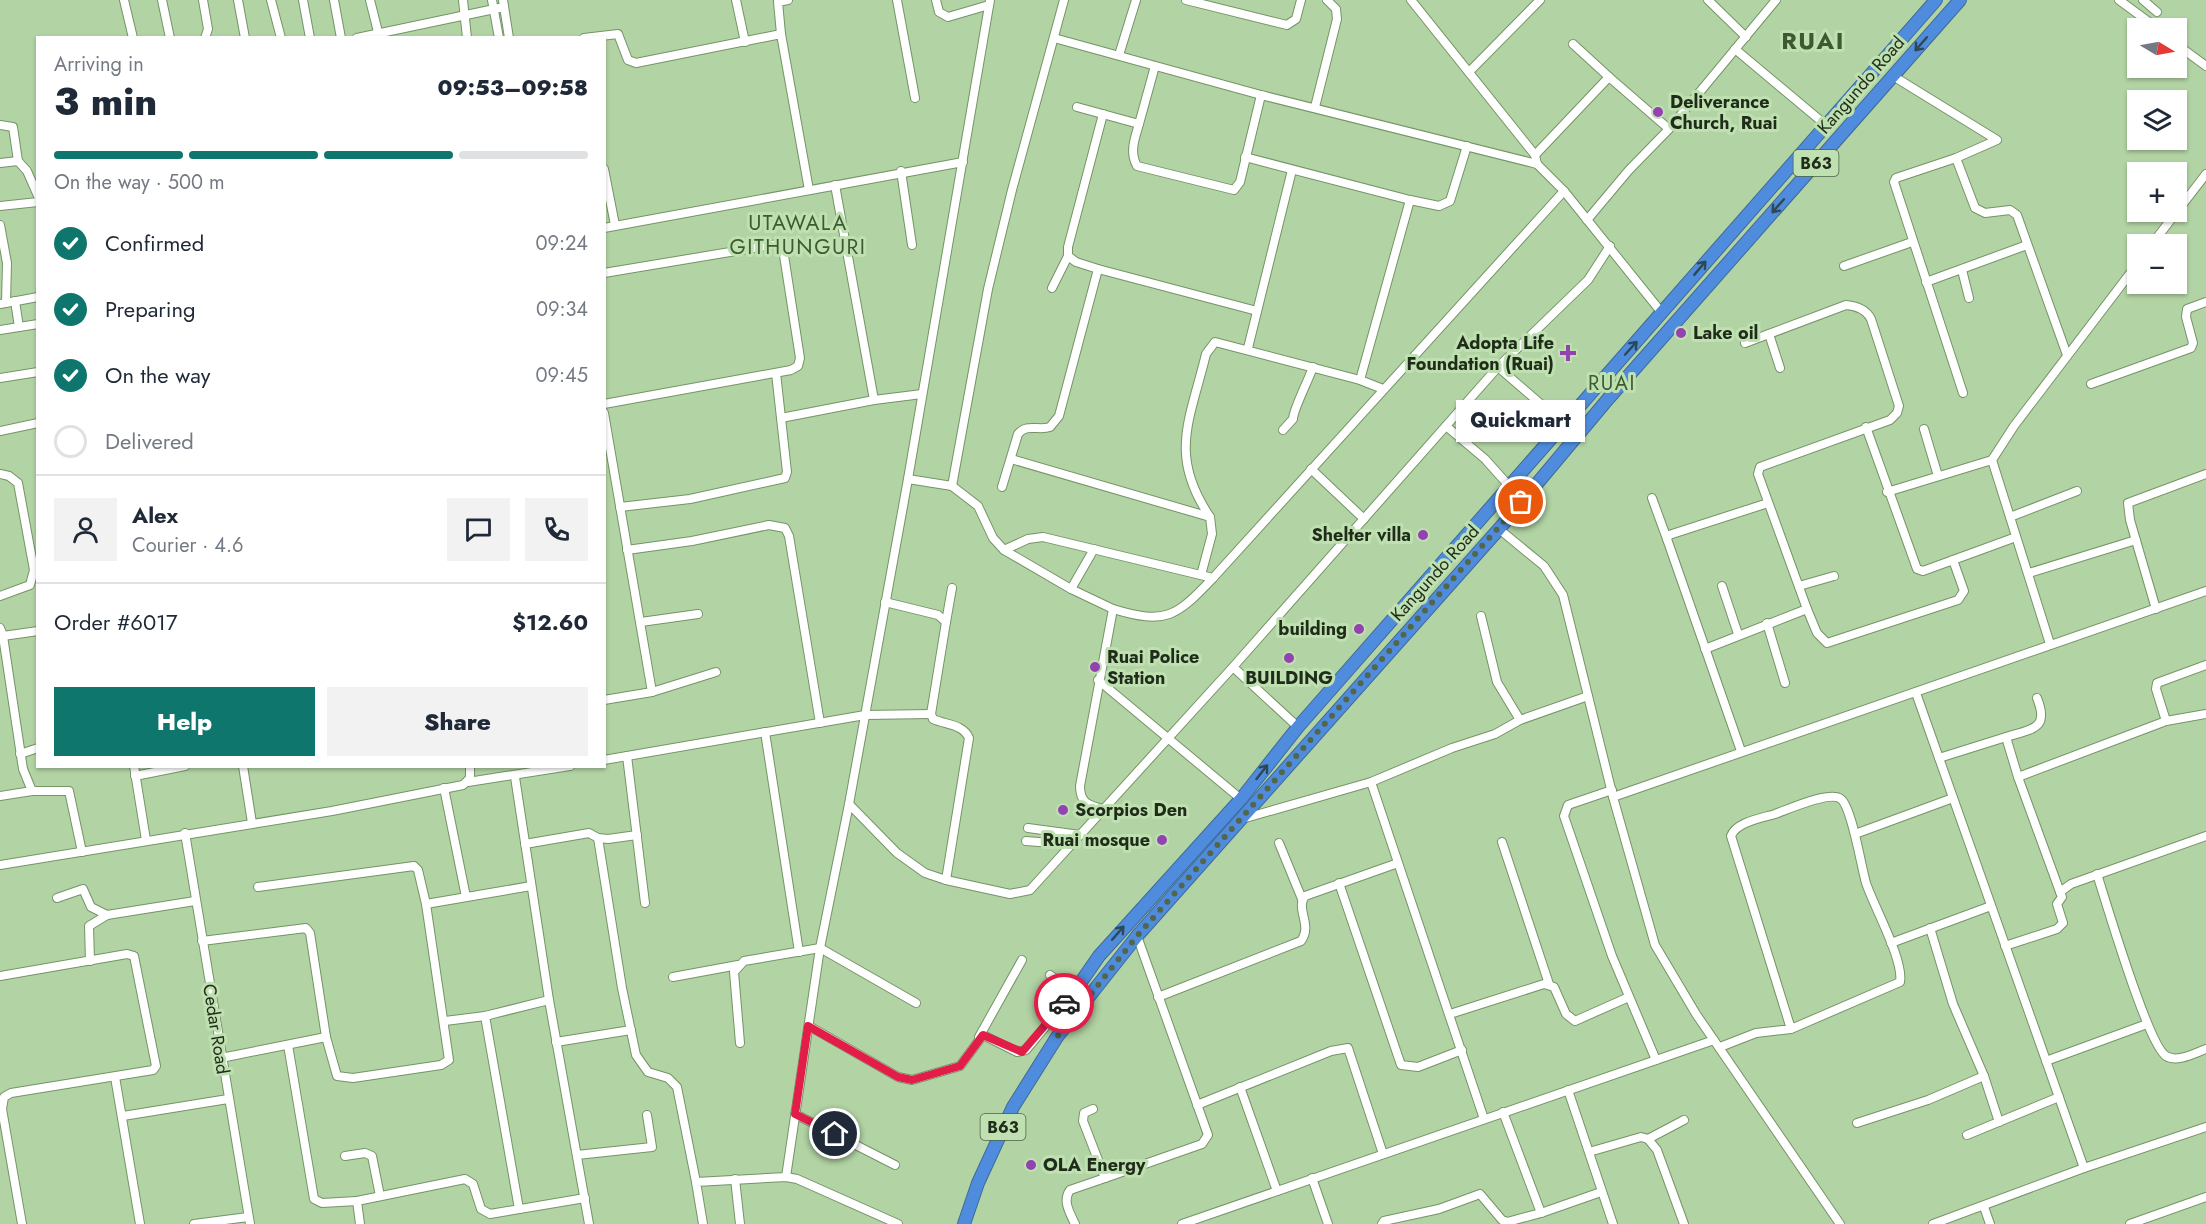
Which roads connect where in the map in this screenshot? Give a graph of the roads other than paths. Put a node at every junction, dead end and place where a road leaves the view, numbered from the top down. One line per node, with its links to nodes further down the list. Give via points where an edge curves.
1 (124, 0): 36 (street)
2 (162, 0): 37 (street)
3 (202, 0): 38 (street, via 208,29)
4 (238, 0): 39 (street)
5 (271, 0): 40 (street)
6 (303, 0): 41 (street)
7 (334, 0): 42 (street)
8 (370, 0): 35 (street)
9 (464, 0): 32 (street)
10 (492, 0): 30 (street)
11 (736, 0): 49 (street)
12 (788, 0): 34 (street, via 778,2)
13 (897, 0): 60 (street)
14 (936, 0): 28 (street, via 939,12 948,17)
15 (1065, 0): 48 (street)
16 (1136, 0): 53 (street)
17 (1186, 0): 18 (street, via 1287,25 1296,19)
18 (1301, 0)
19 (1327, 0): 62 (street, via 1336,9 1336,19)
20 (1411, 0): 56 (street)
21 (1540, 0): 56 (street)
22 (1707, 0): 47 (street)
23 (1776, 0): 47 (street)
24 (1936, 0): 110 (highway, Kangundo Road / B63, one-way to 24)
25 (1960, 0): 57 (highway, Kangundo Road / B63, one-way to 57)
26 (2119, 0): 33 (street)
27 (2143, 0): 31 (street)
28 (990, 3): 73 (street)
29 (503, 4): 30 (street); 45 (street)
30 (493, 10): 32 (street); 44 (street)
31 (2157, 12)
32 (465, 17): 35 (street); 43 (street)
33 (2143, 18)
34 (781, 34): 49 (street); 81 (street)
35 (379, 35)
36 (133, 36)
37 (170, 36)
38 (206, 36)
39 (245, 36)
40 (280, 36)
41 (310, 36)
42 (341, 36)
43 (467, 36)
44 (499, 36)
45 (509, 36)
46 (601, 36): 49 (street, via 618,34 628,60 636,63)
47 (1746, 37): 51 (street)
48 (1054, 38): 53 (street); 147 (street, via 988,289)
49 (745, 42)
50 (1573, 44): 58 (street)
51 (1735, 49): 64 (street); 67 (street)
52 (2187, 52): 55 (street)
53 (1119, 55): 54 (street)
54 (1155, 66): 59 (street); 65 (street)
55 (2206, 66)
56 (1470, 72): 69 (street)
57 (1893, 76): 71 (street, via 1997,140); 153 (highway, Kangundo Road / B63, one-way to 153)
58 (1609, 77): 67 (street); 69 (street)
59 (1261, 95): 62 (street); 70 (street)
60 (915, 98)
61 (1077, 107): 63 (street)
62 (1315, 107): 68 (street)
63 (1103, 114): 65 (street); 96 (street)
64 (1821, 121)
65 (1139, 124): 70 (street, via 1133,159 1145,169 1233,189 1240,182)
66 (0, 125): 72 (street, via 13,127)
67 (1669, 129): 87 (street)
68 (1467, 146): 75 (street); 84 (street, via 1450,201 1439,206)
69 (1535, 155): 75 (street)
70 (1245, 157): 76 (street)
71 (1956, 158): 92 (street, via 1894,181); 94 (street, via 1975,208 1985,213 2013,211)
72 (18, 161): 74 (street); 82 (street)
73 (963, 162): 77 (street); 128 (street)
74 (0, 163)
75 (1537, 164): 83 (street)
76 (1292, 170): 84 (street); 109 (street)
77 (901, 171): 80 (street); 93 (street)
78 (2206, 174): 91 (street)
79 (606, 180): 89 (street)
80 (835, 185): 81 (street); 129 (street)
81 (809, 190): 89 (street)
82 (36, 191)
83 (1564, 191): 87 (street); 126 (street)
84 (1410, 200): 124 (street)
85 (36, 201): 86 (street)
86 (0, 206)
87 (1587, 220): 95 (street)
88 (0, 225): 108 (street, via 8,263)
89 (615, 225): 90 (street)
90 (606, 227)
91 (2160, 234)
92 (1912, 242): 97 (street); 102 (street)
93 (912, 245)
94 (2027, 245): 99 (street); 117 (street)
95 (1610, 246): 110 (street); 119 (street, via 1588,280)
96 (1068, 256): 98 (street); 103 (street)
97 (1845, 266)
98 (1098, 269): 109 (street); 140 (street, via 1059,416 1050,427 1022,429)
99 (1962, 270): 102 (street); 105 (street)
100 (606, 273): 122 (street, via 780,245 800,362 795,369)
101 (2127, 277): 117 (street)
102 (1926, 282): 127 (street)
103 (1052, 288)
104 (36, 297): 106 (street)
105 (1970, 298)
106 (15, 302): 108 (street); 112 (street)
107 (2206, 302): 125 (street, via 2187,309 2191,348)
108 (3, 304)
109 (1257, 311): 116 (street)
110 (1662, 313): 133 (highway, Kangundo Road / B63, one-way to 110)
111 (36, 324): 112 (street)
112 (19, 327): 113 (street)
113 (0, 330)
114 (1769, 334): 115 (street); 120 (street); 136 (street, via 1846,305 1856,306 1868,315 1899,406 1894,417)
115 (1745, 343)
116 (1248, 348): 118 (street); 157 (street, via 1219,341 1211,346 1185,440 1184,460 1190,481)
117 (2067, 356): 141 (street)
118 (1313, 367): 124 (street); 138 (street, via 1293,419)
119 (1498, 367): 133 (street); 135 (street)
120 (1780, 368)
121 (36, 372): 123 (street)
122 (776, 374): 130 (street); 131 (street)
123 (0, 378)
124 (1360, 380): 126 (street)
125 (2091, 384)
126 (1383, 389): 142 (street)
127 (1963, 393)
128 (922, 394): 129 (street); 146 (street)
129 (874, 400): 131 (street)
130 (606, 404)
131 (781, 418): 155 (street, via 785,478 690,499)
132 (36, 423): 139 (street)
133 (1565, 425): 149 (highway, Kangundo Road / B63)
134 (606, 426): 155 (street)
135 (1446, 426): 149 (street, via 1485,459); 158 (street)
136 (1866, 427): 151 (street); 154 (street, via 1760,467 1758,474)
137 (1924, 429): 145 (street)
138 (1282, 430)
139 (0, 431)
140 (1011, 459): 148 (street); 157 (street)
141 (1992, 460): 145 (street); 156 (street)
142 (1311, 469): 158 (street); 170 (street)
143 (0, 474): 176 (street, via 18,483 34,570 30,585)
144 (2206, 474): 162 (street, via 2128,503)
145 (1938, 476): 151 (street)
146 (908, 479): 147 (street); 177 (street)
147 (951, 486): 165 (street, via 978,506 993,538)
148 (1002, 487)
149 (1509, 488): 153 (highway); 207 (highway, Kangundo Road / B63)
150 (2077, 491): 156 (street)
151 (1887, 492): 166 (street, via 1914,567 1923,571)
152 (1652, 498): 161 (street)
153 (1521, 502): 159 (highway, Kangundo Road / B63)
154 (1768, 503): 161 (street, via 1669,535); 172 (street)
155 (620, 507): 164 (street)
156 (2010, 517): 160 (street)
157 (1210, 518): 168 (street, via 1212,534)
158 (1364, 519): 191 (street)
159 (1499, 529): 198 (street, via 1544,567 1560,588); 235 (highway, Kangundo Road / B63)
160 (2016, 537): 166 (street); 167 (street)
161 (1667, 539): 190 (street)
162 (2136, 540): 167 (street); 180 (street)
163 (1094, 549): 165 (street, via 1037,537); 168 (street); 174 (street)
164 (627, 550): 183 (street); 206 (street, via 769,525 785,528)
165 (1004, 550): 174 (street)
166 (1953, 560): 179 (street, via 1964,591 1958,600 1827,643 1816,633)
167 (2029, 573): 189 (street)
168 (1201, 575): 170 (street)
169 (1834, 576): 172 (street)
170 (1213, 578): 178 (street, via 1170,616)
171 (1722, 586): 188 (street)
172 (1799, 586): 179 (street)
173 (952, 588): 184 (street)
174 (1071, 589): 178 (street)
175 (2206, 591): 180 (street)
176 (0, 596)
177 (885, 603): 184 (street, via 938,615); 203 (street)
178 (1113, 609): 194 (street)
179 (1807, 609): 185 (street)
180 (2156, 609): 189 (street)
181 (698, 614): 183 (street)
182 (1481, 616): 204 (street, via 1497,682)
183 (641, 622): 196 (street)
184 (946, 622): 201 (street)
185 (1767, 624): 188 (street); 195 (street)
186 (36, 631): 187 (street)
187 (1, 632): 213 (street)
188 (1738, 634): 190 (street)
189 (2050, 644): 197 (street)
190 (1705, 649): 212 (street)
191 (1233, 666): 207 (street); 210 (street)
192 (2206, 666): 205 (street, via 2157,683)
193 (716, 672): 196 (street)
194 (1098, 680): 210 (street); 234 (street, via 1080,796 1086,804)
195 (1785, 683)
196 (652, 692): 200 (street)
197 (1916, 693): 212 (street); 215 (street)
198 (1588, 696): 204 (street); 229 (street)
199 (2037, 698): 209 (street, via 2041,722)
200 (606, 700)
201 (931, 714): 203 (street); 254 (street, via 939,722 961,728 969,738)
202 (2206, 714): 205 (street)
203 (865, 715): 206 (street); 233 (street)
204 (1520, 720): 226 (street, via 1495,734)
205 (2166, 721): 224 (street)
206 (820, 723): 208 (street)
207 (1298, 727): 232 (highway, Kangundo Road / B63, one-way to 207)
208 (765, 732): 214 (street); 273 (street)
209 (2006, 737): 215 (street); 224 (street)
210 (1168, 738): 232 (street); 234 (street)
211 (36, 749): 213 (street)
212 (1741, 751): 229 (street)
213 (20, 754): 228 (street)
214 (627, 756): 216 (street); 241 (street)
215 (1939, 758): 231 (street)
216 (606, 760)
217 (134, 768): 222 (street)
218 (175, 768): 222 (street)
219 (243, 768): 236 (street)
220 (470, 768): 225 (street)
221 (560, 768): 223 (street)
222 (135, 776): 245 (street)
223 (515, 777): 225 (street); 249 (street)
224 (2018, 777): 258 (street)
225 (468, 782): 227 (street)
226 (1371, 782): 235 (street); 251 (street)
227 (444, 788): 236 (street); 259 (street)
228 (32, 791): 230 (street); 250 (street, via 69,790)
229 (1612, 794): 284 (street, via 1568,805 1564,816); 298 (street, via 1655,945)
230 (0, 796)
231 (1953, 798): 240 (street); 265 (street)
232 (1241, 799): 274 (highway, Kangundo Road / B63, one-way to 232)
233 (849, 804): 254 (street, via 911,864); 272 (street)
234 (1103, 809): 242 (street)
235 (1238, 820): 268 (highway, Kangundo Road / B63)
236 (252, 824): 239 (street)
237 (1028, 828): 238 (street)
238 (1063, 832): 242 (street); 246 (street, via 1051,843)
239 (185, 833): 245 (street); 262 (street, Cedar Road)
240 (1855, 834): 270 (street, via 1872,901); 293 (street, via 1845,804 1833,796 1804,803 1732,832)
241 (637, 835): 244 (street); 263 (street)
242 (1080, 835): 254 (street, via 1021,894)
243 (2206, 836): 253 (street)
244 (598, 838): 249 (street, via 589,833); 294 (street)
245 (146, 840): 250 (street)
246 (1026, 841)
247 (1502, 842): 282 (street)
248 (1279, 843): 261 (street)
249 (525, 844): 256 (street)
250 (82, 852): 252 (street)
251 (1398, 863): 255 (street); 288 (street)
252 (0, 865)
253 (2097, 874): 258 (street); 291 (street)
254 (946, 880)
255 (1339, 883): 261 (street); 304 (street, via 1401,1065 1418,1067)
256 (531, 886): 259 (street); 286 (street)
257 (258, 887): 264 (street, via 410,865 418,870)
258 (2060, 892): 271 (street, via 2062,897 2057,904 2063,923 2057,929)
259 (466, 897): 264 (street)
260 (57, 898): 266 (street, via 82,889 92,907)
261 (1302, 899): 285 (street, via 1307,928 1301,941)
262 (195, 901): 266 (street); 269 (street, Cedar Road)
263 (645, 903)
264 (426, 904): 290 (street)
265 (1991, 906): 267 (street); 271 (street)
266 (107, 915): 276 (street, via 89,926)
267 (1930, 928): 270 (street); 308 (street, via 1953,1004)
268 (1137, 936): 278 (highway, Kangundo Road / B63); 285 (street)
269 (202, 941): 295 (street, via 306,928 310,933); 305 (street, Cedar Road)
270 (1891, 943): 293 (street, via 1900,982)
271 (2005, 946): 307 (street)
272 (820, 948): 273 (street); 287 (street); 292 (street)
273 (799, 952): 277 (street)
274 (1099, 956): 278 (highway, via 1102,962); 283 (highway, Kangundo Road / B63)
275 (1022, 960): 297 (street)
276 (90, 961): 280 (street); 309 (street, via 127,954 136,958 156,1066 153,1070)
277 (738, 965): 281 (street); 300 (street, via 735,972)
278 (1114, 966): 296 (highway, Kangundo Road / B63)
279 (1050, 975): 283 (street)
280 (0, 976)
281 (673, 977)
282 (1549, 984): 284 (street, via 1566,1014 1575,1021); 288 (street)
283 (1074, 992): 296 (highway, Kangundo Road / B63); 297 (street, via 1022,1052 987,1036)
284 (1629, 996): 306 (street)
285 (1158, 998): 314 (street)
286 (549, 1000): 289 (street); 299 (street)
287 (916, 1003)
288 (1450, 1014): 304 (street)
289 (485, 1016): 290 (street); 346 (street)
290 (445, 1021): 295 (street, via 450,1056 446,1062 353,1078 335,1073)
291 (2147, 1024): 303 (street, via 2166,1056 2183,1057); 307 (street)
292 (808, 1026): 297 (street, via 906,1080 960,1066); 317 (street)
293 (1791, 1029): 302 (street, via 1756,1033)
294 (631, 1030): 299 (street); 338 (street, via 640,1065 668,1078 677,1087)
295 (326, 1037): 301 (street)
296 (1057, 1037): 359 (highway, Kangundo Road / B63, via 1000,1131)
297 (978, 1038)
298 (1714, 1040): 302 (street); 306 (street)
299 (556, 1042): 330 (street)
300 (740, 1043)
301 (288, 1045): 305 (street); 344 (street, via 314,1199 322,1203)
302 (1720, 1047): 366 (street)
303 (2206, 1049)
304 (1462, 1050): 320 (street)
305 (221, 1058): 313 (street, Cedar Road)
306 (1656, 1060): 311 (street)
307 (2046, 1061): 312 (street)
308 (1984, 1076): 322 (street); 323 (street, via 1928,1100)
309 (115, 1077): 319 (street); 327 (street, via 7,1094 2,1109)
310 (1240, 1087): 314 (street); 329 (street, via 1348,1048); 339 (street)
311 (1568, 1090): 316 (street); 328 (street)
312 (2059, 1097): 322 (street); 333 (street)
313 (228, 1099): 319 (street); 348 (street, Cedar Road)
314 (1197, 1105): 335 (street, via 1209,1131 1206,1141)
315 (1093, 1109): 335 (street, via 1084,1113 1083,1121)
316 (1503, 1112): 320 (street); 347 (street)
317 (795, 1114): 332 (street); 334 (street)
318 (647, 1115): 330 (street, via 652,1147)
319 (123, 1116): 352 (street)
320 (1484, 1119): 329 (street)
321 (1684, 1120): 326 (street)
322 (1999, 1122): 325 (street)
323 (1857, 1123)
324 (2206, 1127): 333 (street)
325 (1967, 1135)
326 (1648, 1138): 328 (street); 365 (street, via 1657,1150)
327 (3, 1139): 351 (street)
328 (1589, 1152): 340 (street)
329 (1383, 1154): 336 (street)
330 (577, 1155): 343 (street)
331 (345, 1156): 341 (street, via 372,1156)
332 (894, 1165)
333 (2084, 1168): 345 (street)
334 (786, 1176): 337 (street); 358 (street)
335 (1105, 1178): 360 (street, via 1066,1195)
336 (1312, 1178): 339 (street); 362 (street)
337 (735, 1179): 338 (street); 357 (street)
338 (696, 1182): 356 (street)
339 (1277, 1191): 349 (street)
340 (1601, 1192): 347 (street); 364 (street)
341 (380, 1196): 344 (street); 346 (street, via 465,1179 473,1184 484,1213)
342 (2206, 1197): 369 (street)
343 (585, 1198): 346 (street); 355 (street)
344 (357, 1201): 354 (street)
345 (1984, 1206): 367 (street); 368 (street)
346 (519, 1209)
347 (1541, 1213): 350 (street)
348 (249, 1220): 353 (street)
349 (1203, 1221): 361 (street)
350 (1502, 1222): 363 (street, via 1480,1194)
351 (22, 1224)
352 (140, 1224)
353 (194, 1224)
354 (360, 1224)
355 (589, 1224)
356 (703, 1224)
357 (740, 1224)
358 (898, 1224)
359 (963, 1224)
360 (1075, 1224)
361 (1182, 1224)
362 (1328, 1224)
363 (1382, 1224)
364 (1612, 1224)
365 (1684, 1224)
366 (1840, 1224)
367 (1934, 1224)
368 (1990, 1224)
369 (2130, 1224)

